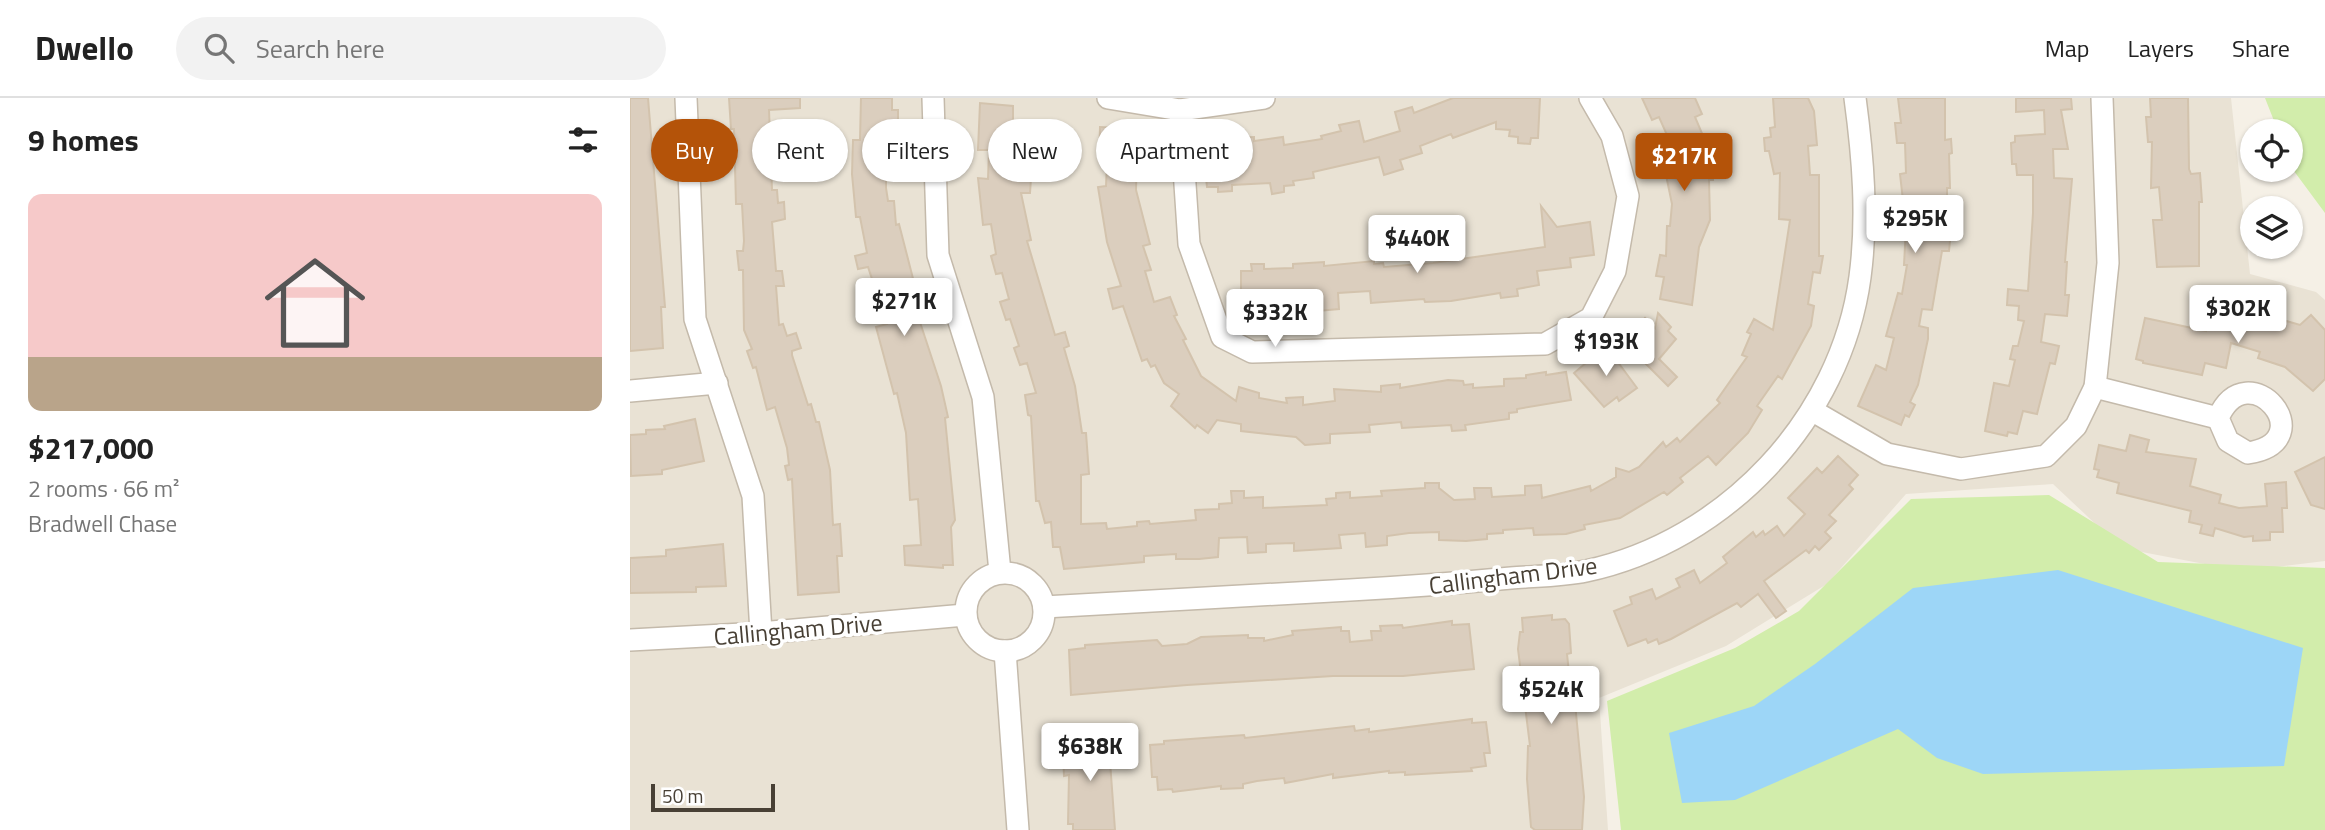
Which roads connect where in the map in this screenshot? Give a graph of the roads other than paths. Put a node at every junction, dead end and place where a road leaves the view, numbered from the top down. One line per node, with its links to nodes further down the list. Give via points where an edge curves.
1 (686, 98): 9 (street, via 695,319)
2 (933, 98): 14 (street, via 938,255 983,397)
3 (1108, 98): 8 (street)
4 (1264, 98): 8 (street)
5 (1590, 98): 8 (street, via 1612,136 1628,196 1615,271 1591,318 1545,344 1252,352 1222,337 1189,244)
6 (1855, 98): 12 (street, Callingham Drive, via 1863,155 1860,277 1847,332)
7 (2102, 98): 10 (street, via 2108,263)
8 (1180, 110)
9 (717, 383): 11 (street); 17 (street, via 753,496)
10 (2095, 387): 12 (street, via 2076,426 2046,456 1961,469 1887,454); 13 (street)
11 (630, 391)
12 (1813, 411): 15 (street, Callingham Drive, via 1768,468 1721,510 1636,555 1585,571 1423,586)
13 (2218, 418)
14 (1000, 572): 15 (street, via 1029,580 1040,592); 16 (street, via 974,586)
15 (1044, 607): 19 (street, via 1044,620 1030,642)
16 (965, 615): 17 (street, Callingham Drive); 19 (street, via 978,641)
17 (761, 633): 18 (street, Callingham Drive)
18 (630, 640)
19 (1005, 651): 20 (street)
20 (1018, 830)

